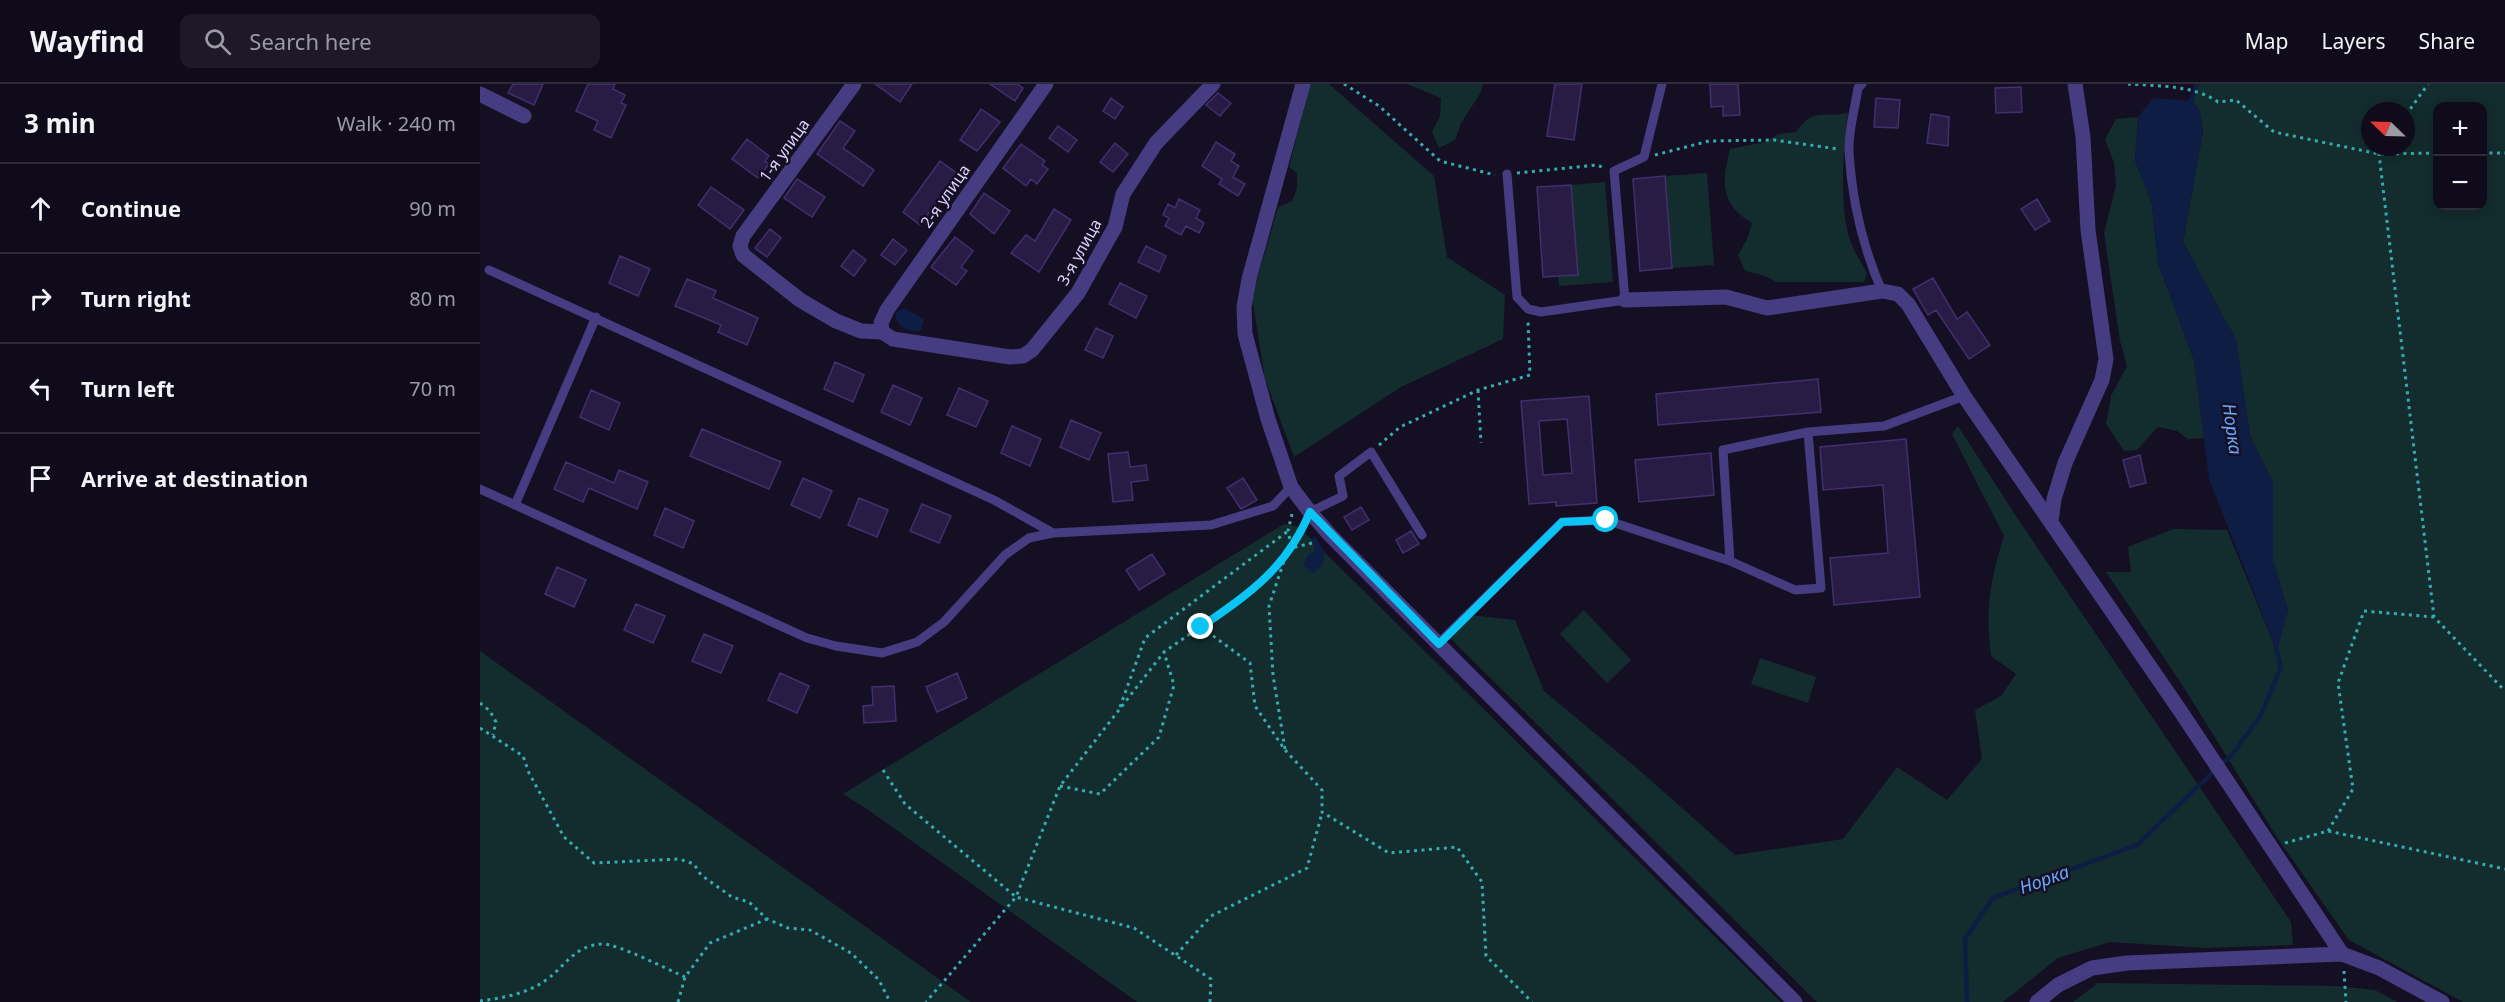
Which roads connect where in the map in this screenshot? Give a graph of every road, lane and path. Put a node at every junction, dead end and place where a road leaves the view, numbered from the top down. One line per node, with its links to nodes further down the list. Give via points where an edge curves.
1 (854, 84): 29 (street, 1-я улица, via 743,236 740,246 743,255 800,300 861,331)
2 (1046, 84): 29 (street, 2-я улица, via 887,310)
3 (1213, 84): 29 (street, 3-я улица, via 1155,143 1123,194 1115,227 1078,293 1032,350 1010,357 893,339)
4 (1303, 84): 36 (street, via 1244,307 1245,334 1268,419)
5 (1344, 84): 23 (path, via 1379,106 1440,161 1491,175)
6 (1662, 84): 21 (lane)
7 (2075, 84): 39 (street, via 2084,137 2088,231 2106,359 2102,380 2065,463)
8 (2128, 84): 15 (path, via 2169,87 2208,95 2218,102 2236,100 2274,132)
9 (2428, 84): 12 (path)
10 (1857, 85): 14 (lane)
11 (480, 94): 13 (street)
12 (2415, 102)
13 (524, 116)
14 (1849, 150): 21 (path, via 1774,140 1709,141); 25 (lane, via 1859,221)
15 (2361, 150)
16 (2415, 153): 17 (path)
17 (2433, 153)
18 (2487, 153): 19 (path)
19 (2505, 153)
20 (2379, 156): 47 (path)
21 (1644, 157): 22 (lane)
22 (1614, 171): 23 (path, via 1597,165); 26 (lane)
23 (1507, 174): 27 (lane, via 1517,297)
24 (489, 270): 28 (lane)
25 (1882, 291): 26 (street, via 1767,308 1726,297); 31 (street, via 1898,294 1908,304)
26 (1625, 300): 27 (lane, via 1541,312)
27 (1528, 309): 30 (path, via 1530,375)
28 (596, 317): 37 (lane); 41 (lane, via 994,500)
29 (882, 332)
30 (1478, 390): 33 (path); 34 (path, via 1400,427)
31 (1965, 396): 32 (lane, via 1884,426); 39 (street)
32 (1808, 432): 46 (lane, via 1723,450); 46 (lane, via 1821,588 1796,590)
33 (1481, 443)
34 (1371, 452): 38 (lane, via 1339,476 1343,496); 42 (lane)
35 (480, 489): 37 (lane)
36 (1294, 491): 38 (street); 40 (path); 41 (lane, via 1273,506 1211,525)
37 (516, 505): 41 (lane, via 807,638 882,653 917,642 944,622 1005,555 1029,538)
38 (1310, 512): 44 (path); 49 (street)
39 (2051, 522): 61 (street)
40 (1288, 531): 44 (path); 53 (path, via 1145,638)
41 (1053, 533)
42 (1422, 535)
43 (1312, 544): 44 (path)
44 (1292, 548): 45 (path)
45 (1286, 556): 48 (path, via 1251,592); 56 (path, via 1269,606 1273,675)
46 (1730, 561): 49 (lane, via 1606,520 1562,522)
47 (2434, 617): 51 (path); 60 (path, via 2364,611 2338,683 2353,789)
48 (1201, 627): 50 (path); 56 (path, via 1250,663 1255,706)
49 (1439, 644): 74 (street)
50 (1164, 651): 53 (path); 58 (path, via 1174,685 1159,737 1100,794)
51 (2505, 691)
52 (480, 703): 55 (path, via 496,722)
53 (1118, 711): 58 (path)
54 (480, 728): 55 (path)
55 (493, 735): 64 (path, via 523,756 564,837 594,863 679,859 694,864 700,875 732,897 749,902)
56 (1285, 750): 59 (path, via 1322,790)
57 (883, 770): 63 (path, via 905,804)
58 (1060, 786): 63 (path)
59 (1322, 812): 66 (path, via 1307,868 1211,916); 73 (path, via 1389,854 1457,847 1482,882 1486,956)
60 (2328, 831): 61 (path); 62 (path)
61 (2272, 847): 65 (street)
62 (2505, 869)
63 (1016, 897): 66 (path, via 1134,928); 71 (path)
64 (767, 919): 67 (path, via 710,943); 70 (path, via 788,928 810,930 851,953 879,980)
65 (2343, 954): 75 (street, via 2127,963 2092,968 2058,985); 76 (path); 77 (street, via 2379,968)
66 (1176, 955): 72 (path, via 1210,979)
67 (685, 977): 68 (path, via 604,944 575,951 545,980 508,997); 69 (path)
68 (480, 1001)
69 (678, 1002)
70 (890, 1002)
71 (926, 1002)
72 (1210, 1002)
73 (1532, 1002)
74 (1795, 1002)
75 (2037, 1002)
76 (2346, 1002)
77 (2442, 1002)

